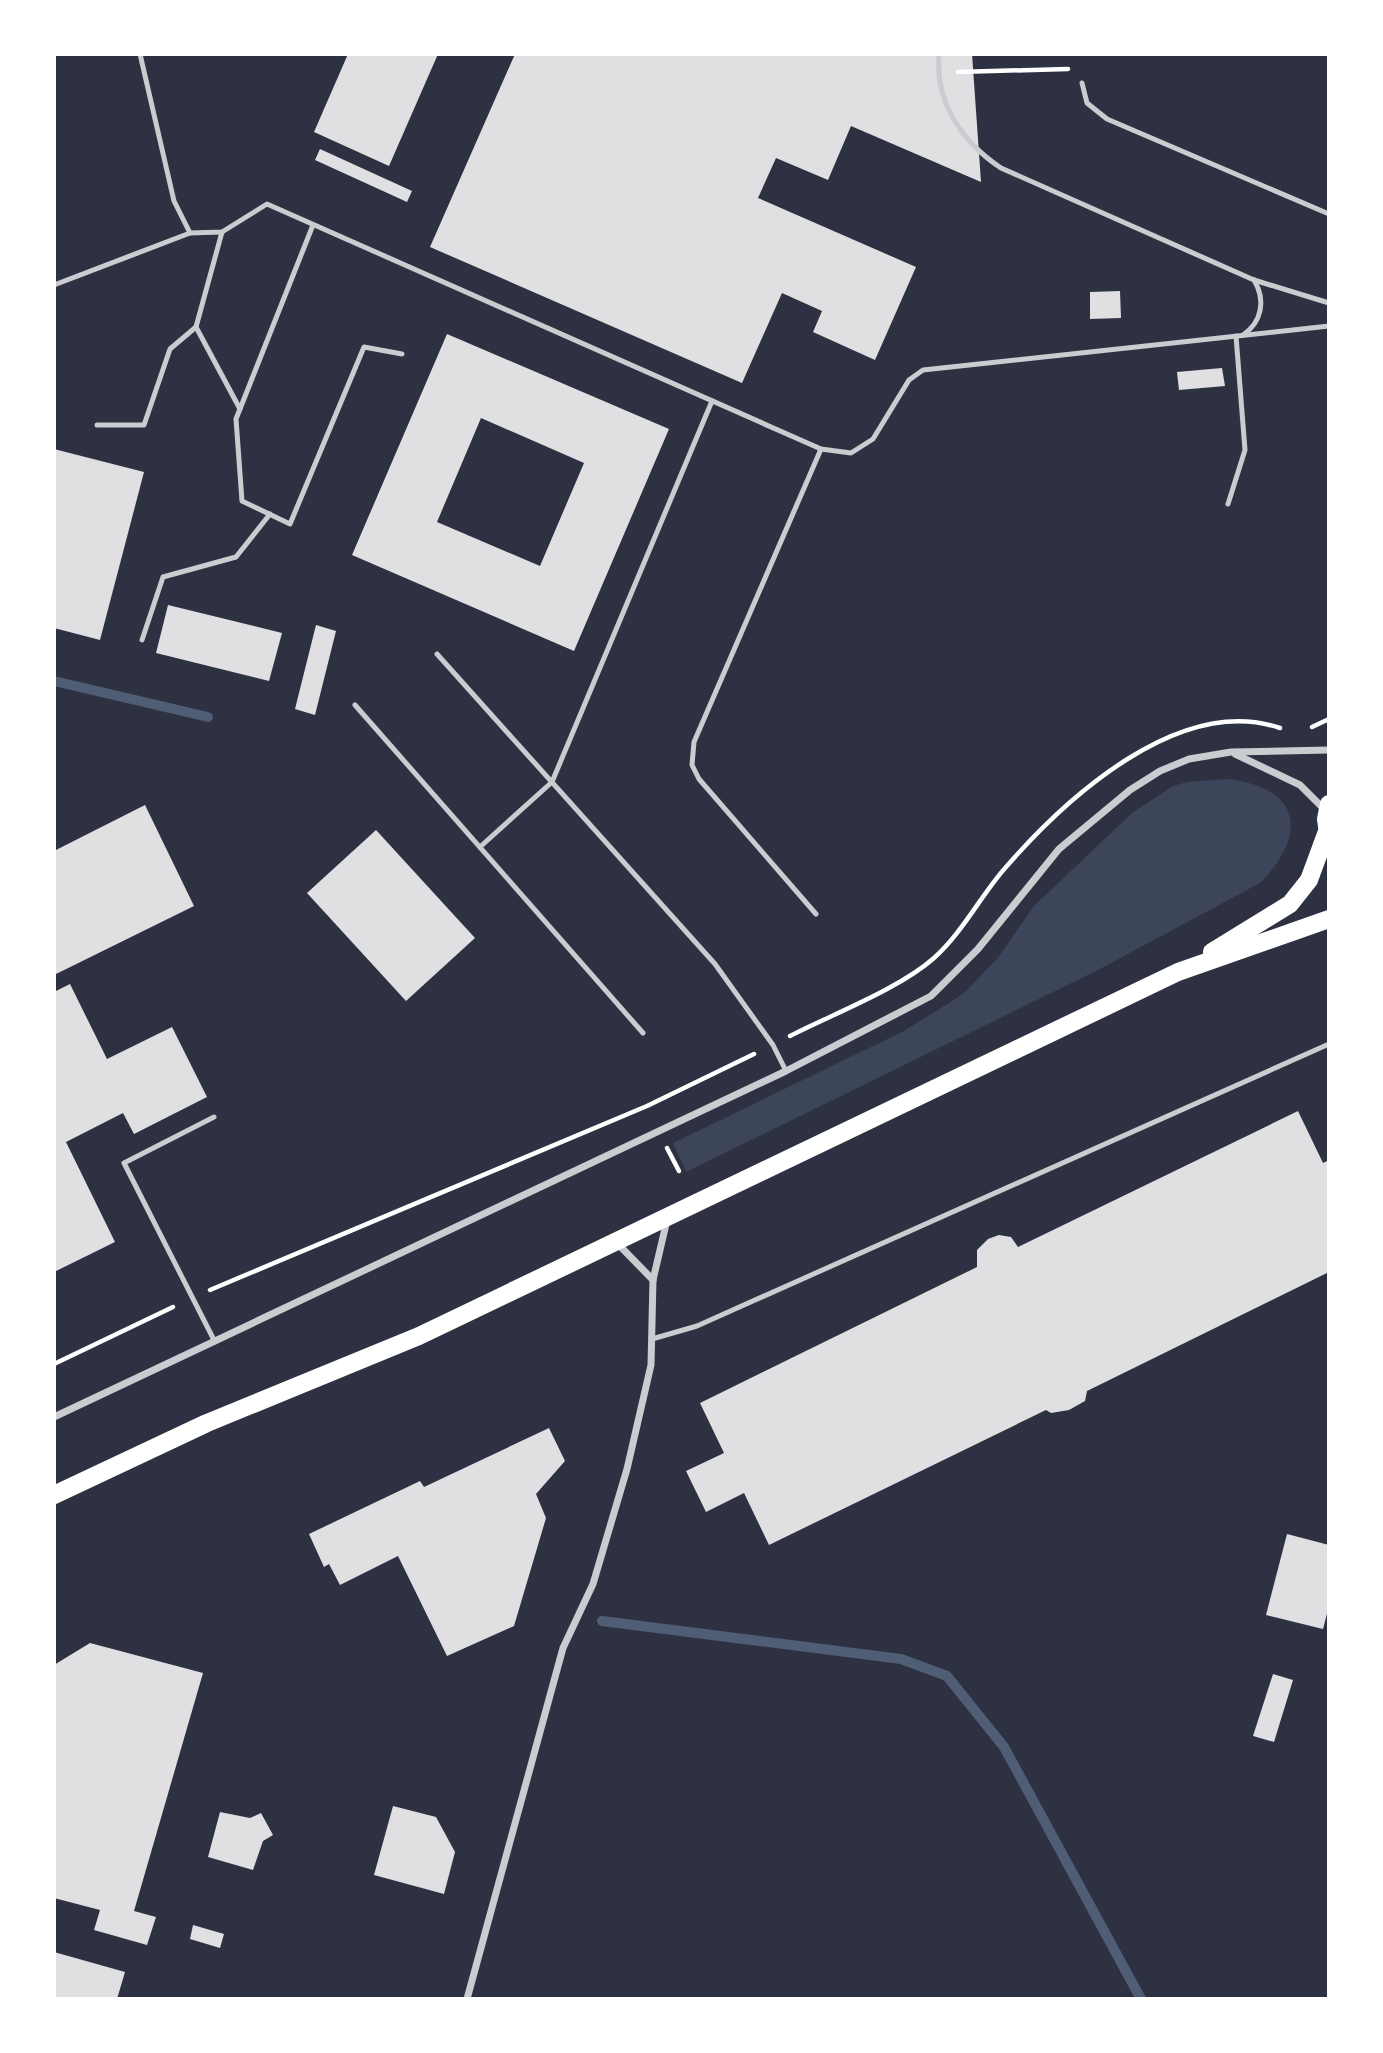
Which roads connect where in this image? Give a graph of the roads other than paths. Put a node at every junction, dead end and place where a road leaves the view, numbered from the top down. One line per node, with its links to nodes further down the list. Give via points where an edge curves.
1 (140, 54): 7 (lane, via 174,201)
2 (939, 54): 8 (lane, via 937,72 953,121 974,148 1001,169)
3 (1082, 83): 4 (lane, via 1087,103 1099,115)
4 (1329, 214)
5 (313, 225): 6 (lane, via 267,204); 15 (lane); 16 (lane)
6 (222, 232): 7 (lane); 12 (lane)
7 (190, 233): 9 (lane)
8 (1254, 280): 10 (lane); 13 (lane, via 1261,310 1252,327)
9 (54, 285)
10 (1329, 303)
11 (1329, 326): 13 (lane)
12 (196, 327): 16 (lane); 17 (lane, via 170,349 144,425)
13 (1239, 336): 18 (lane, via 923,370 909,380 873,439 851,453); 19 (lane, via 1245,450)
14 (402, 354): 20 (lane, via 364,347 290,524)
15 (712, 401): 18 (lane); 26 (lane)
16 (240, 410): 20 (lane, via 236,419 242,501)
17 (97, 425)
18 (821, 449): 30 (lane, via 694,742 692,765 699,779)
19 (1228, 504)
20 (270, 514): 21 (lane, via 236,557 163,577)
21 (142, 640)
22 (437, 654): 26 (lane)
23 (355, 705): 29 (lane)
24 (1329, 750): 25 (street)
25 (1231, 752): 27 (street, via 1300,785); 35 (street, via 1189,758 1130,790 1059,849 978,949 931,996)
26 (552, 782): 29 (lane); 35 (lane, via 715,964 773,1045)
27 (1328, 808): 28 (main road)
28 (1328, 837): 32 (main road, via 1308,880 1290,904)
29 (480, 847): 33 (lane)
30 (816, 914)
31 (1329, 919): 32 (main road)
32 (1178, 972): 37 (main road)
33 (643, 1033)
34 (1329, 1045): 40 (lane, via 697,1326)
35 (786, 1071): 41 (street)
36 (214, 1117): 41 (lane, via 124,1163)
37 (668, 1214): 38 (main road); 39 (street)
38 (614, 1240): 39 (street); 43 (main road, via 419,1336 207,1423)
39 (653, 1280): 40 (street)
40 (652, 1339): 44 (street, via 651,1365 627,1469 593,1584 563,1648)
41 (215, 1342): 42 (street)
42 (54, 1417)
43 (54, 1495)
44 (467, 1999)

